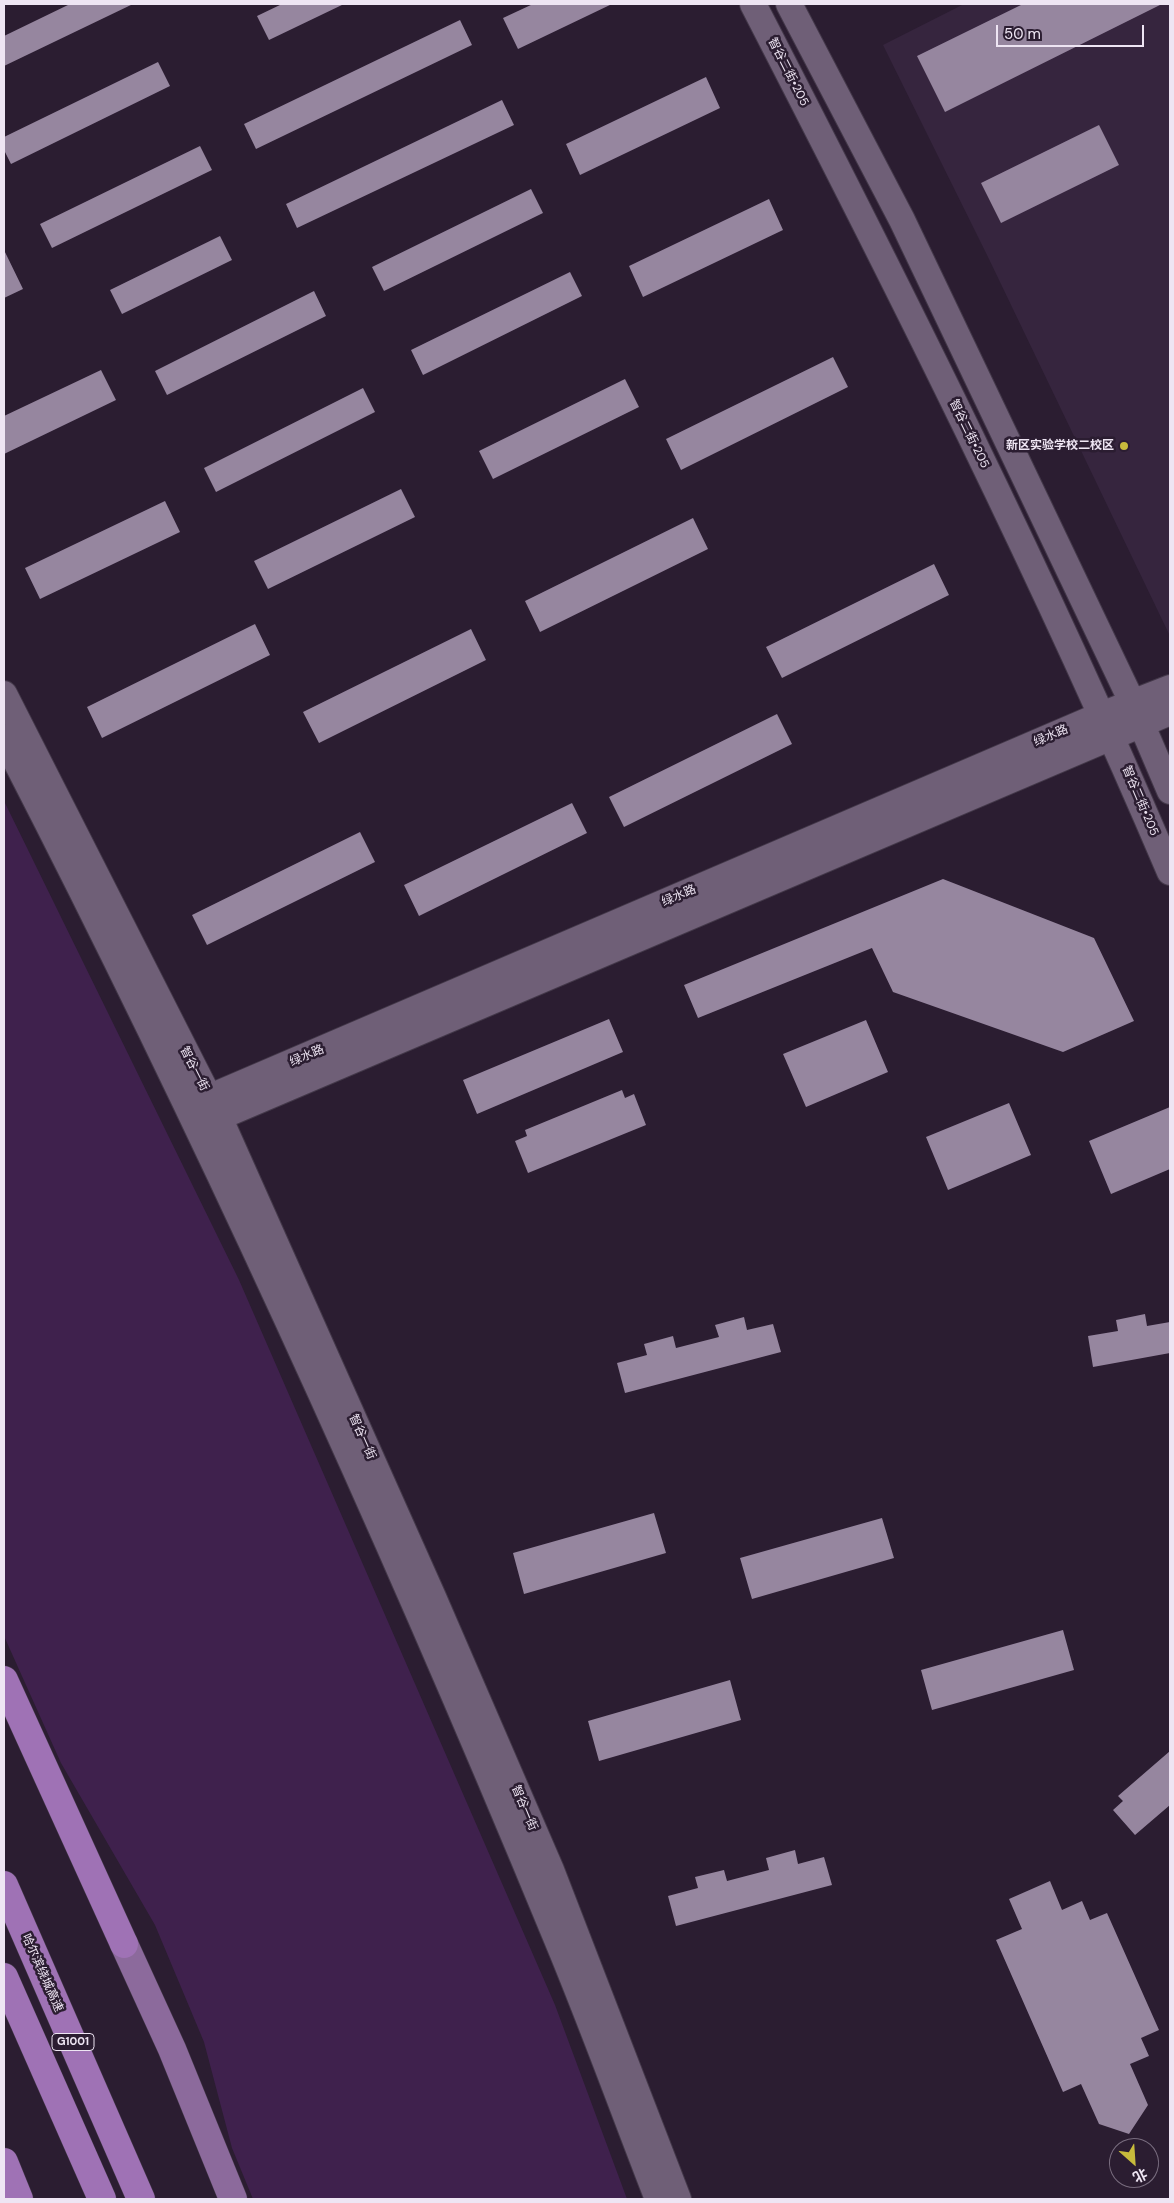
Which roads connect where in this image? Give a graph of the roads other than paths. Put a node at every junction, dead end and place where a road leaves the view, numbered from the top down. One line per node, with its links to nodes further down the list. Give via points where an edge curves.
1 (753, 4): 7 (street, 智谷二街•205, via 880,248)
2 (789, 4): 6 (street, via 902,220)
3 (1170, 688): 6 (street, 绿水路)
4 (4, 694): 11 (street, 智谷一街, via 46,774)
5 (1170, 712): 6 (street, 绿水路)
6 (1136, 713): 7 (street, 绿水路); 9 (street)
7 (1107, 726): 10 (street, 智谷二街•205); 11 (street, 绿水路)
8 (4, 738): 11 (street, 智谷一街)
9 (1170, 791)
10 (1170, 872)
11 (203, 1112): 21 (street, 智谷一街, via 558,1941); 22 (street, 智谷一街, via 429,1588 551,1870)
12 (4, 1680): 14 (highway)
13 (4, 1885): 19 (highway, 哈尔滨绕城高速 / G1001)
14 (124, 1944): 20 (main road, via 172,2049)
15 (4, 1977): 18 (highway, G1001)
16 (4, 2162): 17 (highway)
17 (19, 2199)
18 (102, 2199)
19 (141, 2199)
20 (233, 2199)
21 (658, 2199)
22 (678, 2199)

